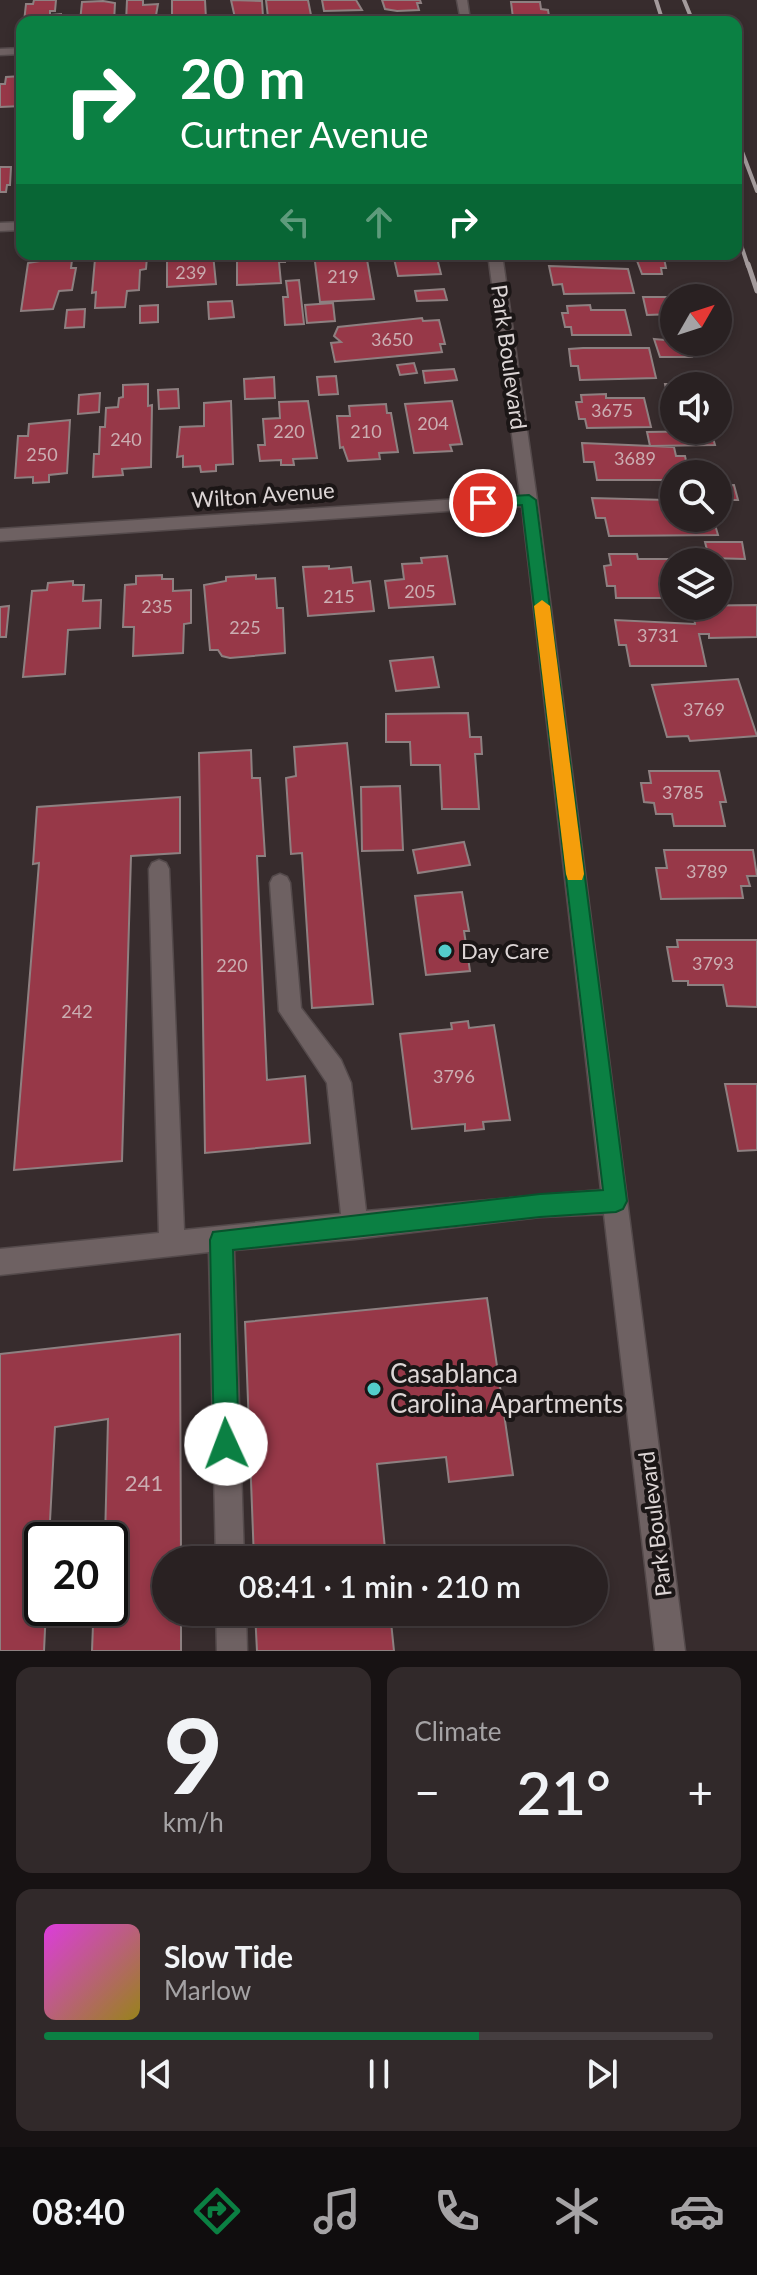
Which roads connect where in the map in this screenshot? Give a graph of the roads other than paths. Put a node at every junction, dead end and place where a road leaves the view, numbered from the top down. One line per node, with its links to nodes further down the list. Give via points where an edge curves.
1 (496, 260): 2 (street, Park Boulevard)
2 (529, 500): 3 (street, Wilton Avenue); 6 (street, Park Boulevard)
3 (0, 535)
4 (159, 869): 9 (street)
5 (280, 883): 7 (street, via 290,1011 339,1083)
6 (616, 1201): 7 (street); 14 (street, Park Boulevard)
7 (355, 1227): 8 (street)
8 (221, 1240): 9 (street); 11 (street)
9 (172, 1244): 10 (street)
10 (0, 1262)
11 (230, 1546)
12 (231, 1626): 13 (street)
13 (232, 1651)
14 (670, 1651)

